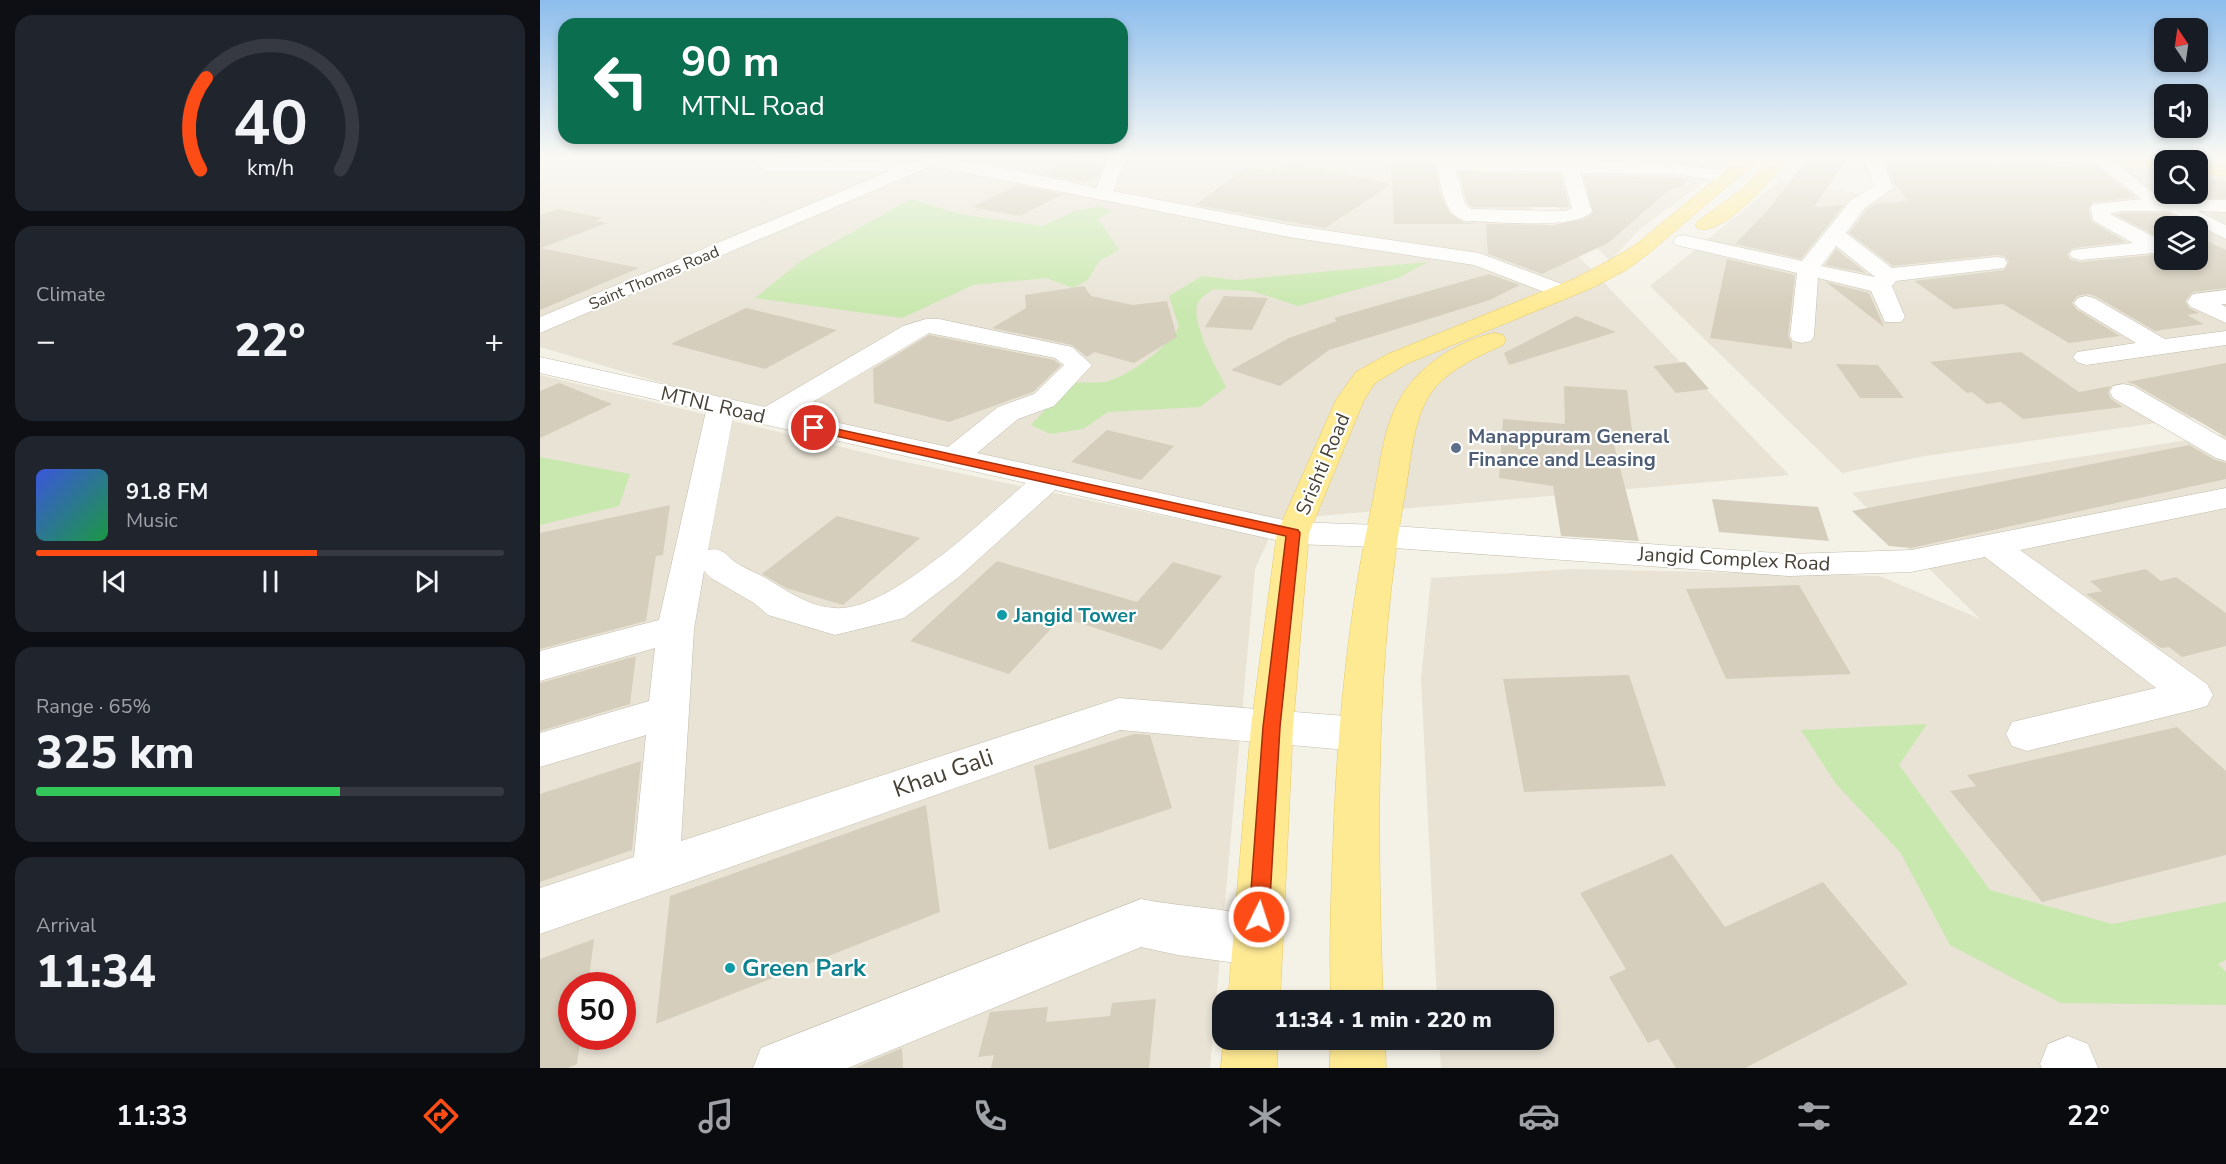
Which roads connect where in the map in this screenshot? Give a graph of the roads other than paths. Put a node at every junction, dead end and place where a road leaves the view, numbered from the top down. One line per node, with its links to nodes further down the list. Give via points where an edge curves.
1 (817, 209): 27 (street, Saint Thomas Road)
2 (1174, 209): 22 (street, via 1289,231 1479,259)
3 (1459, 209): 4 (street, via 1466,215 1545,217 1567,217)
4 (1581, 209)
5 (1700, 209): 20 (main road, Srishti Road, via 1641,250)
6 (1712, 209): 12 (main road, Srishti Road)
7 (1854, 209): 11 (street)
8 (2100, 209): 15 (street, via 2101,217)
9 (2171, 209): 10 (street)
10 (2226, 233)
11 (1835, 235): 19 (street); 21 (street)
12 (1683, 241): 19 (street); 20 (main road, Srishti Road)
13 (2226, 241): 14 (street)
14 (2208, 242)
15 (2154, 244)
16 (2154, 248): 17 (street)
17 (2080, 254)
18 (1996, 262): 21 (street)
19 (1808, 268): 21 (street); 28 (street)
20 (1626, 269): 22 (main road, Srishti Road); 41 (main road, Srishti Road, via 1472,350 1441,369 1419,390 1408,412)
21 (1882, 280): 26 (street)
22 (1562, 292): 40 (main road, Srishti Road, via 1397,359 1365,378 1350,400)
23 (2226, 297): 25 (street, via 2199,302)
24 (2086, 303): 30 (street)
25 (2226, 316)
26 (1893, 317)
27 (540, 326)
28 (1802, 336)
29 (2226, 338): 30 (street)
30 (2160, 347): 31 (street)
31 (2086, 357)
32 (540, 365): 34 (street, MTNL Road)
33 (2123, 392): 36 (street)
34 (721, 407): 35 (street, MTNL Road); 44 (street)
35 (767, 417): 37 (street, MTNL Road); 37 (street, via 926,326 1063,352 1079,366 1044,400 1008,412)
36 (2226, 452)
37 (953, 458): 38 (street, MTNL Road)
38 (1049, 479): 40 (street, MTNL Road); 43 (street, via 948,568 891,609 835,622 824,619 781,606 723,570)
39 (2226, 498): 42 (street, Jangid Complex Road)
40 (1293, 533): 41 (street, MTNL Road); 47 (main road, Srishti Road)
41 (1380, 536): 42 (street, Jangid Complex Road, via 1790,565 1911,561); 48 (main road, Srishti Road)
42 (1991, 545): 49 (street, via 2193,695)
43 (714, 560)
44 (675, 629): 45 (street); 46 (street)
45 (540, 666)
46 (668, 712): 50 (street); 51 (street)
47 (1272, 727): 48 (street, Khau Gali); 51 (street, Khau Gali, via 1119,714); 53 (main road, Srishti Road)
48 (1358, 734): 55 (main road, Srishti Road, via 1354,845)
49 (2027, 734)
50 (540, 750)
51 (656, 870): 52 (street, Khau Gali)
52 (540, 911)
53 (1258, 940): 54 (main road, Srishti Road); 58 (street, via 1141,923)
54 (1255, 990)
55 (1357, 990)
56 (1250, 1050): 59 (main road)
57 (1358, 1050): 60 (main road)
58 (781, 1068)
59 (1249, 1068)
60 (1358, 1068)

